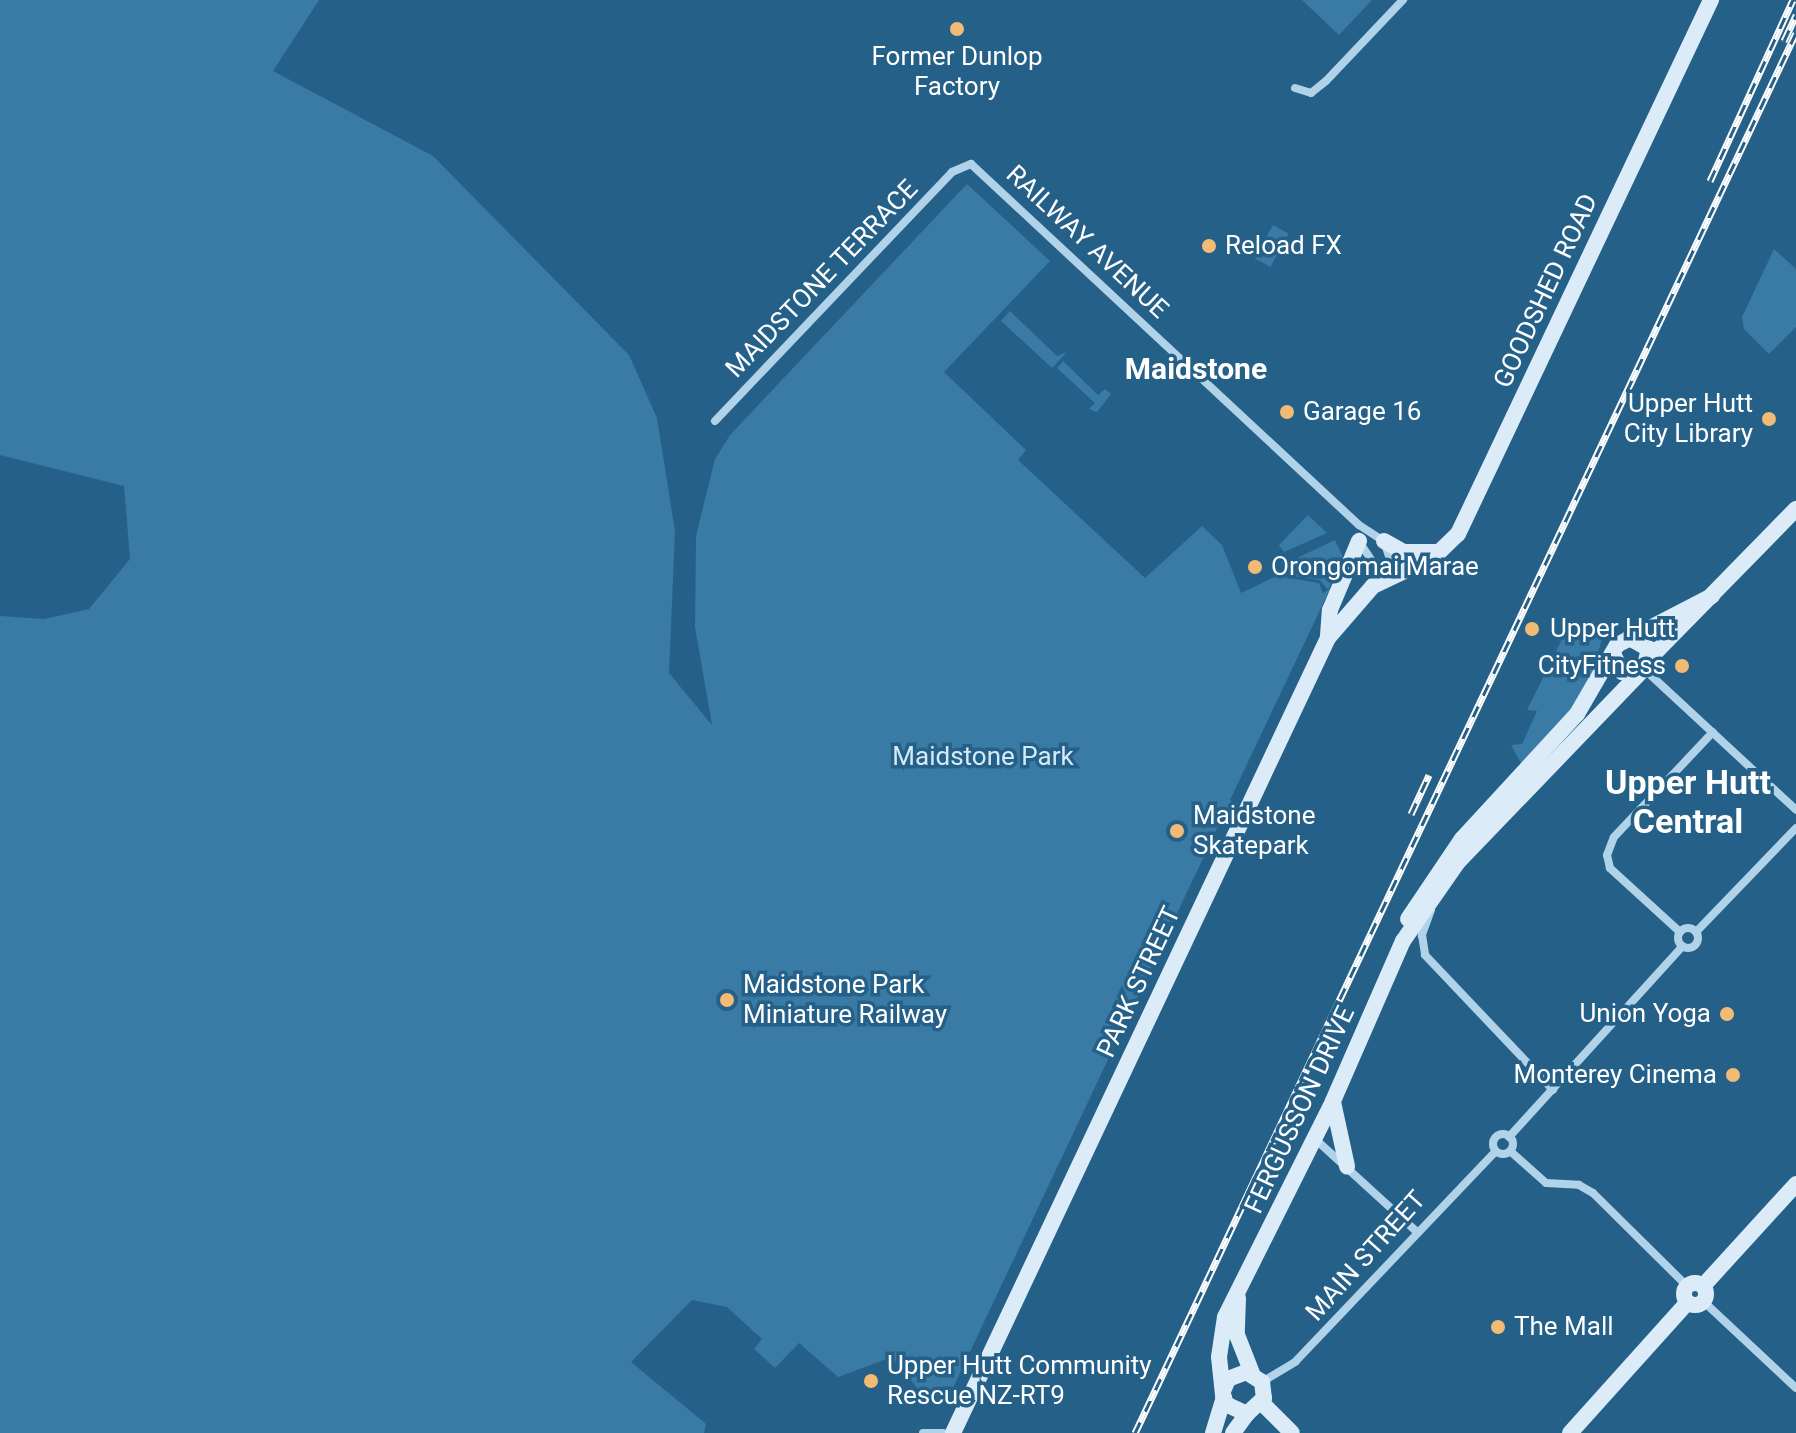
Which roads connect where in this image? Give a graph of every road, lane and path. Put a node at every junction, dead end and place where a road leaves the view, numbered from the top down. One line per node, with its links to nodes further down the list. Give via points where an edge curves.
1 (1403, 0): 3 (street, via 1326,81 1311,93)
2 (1711, 0): 9 (street, GOODSHED ROAD, via 1462,526)
3 (1295, 88)
4 (959, 165): 5 (street, MAIDSTONE TERRACE); 7 (street, RAILWAY AVENUE, via 981,169)
5 (715, 421)
6 (1796, 509): 11 (street, FERGUSSON DRIVE)
7 (1359, 533): 8 (street, RAILWAY AVENUE); 10 (street, RAILWAY AVENUE); 12 (street, via 1330,610)
8 (1384, 541): 9 (street, via 1412,554); 10 (street)
9 (1444, 551): 10 (street)
10 (1390, 576): 12 (street, PARK STREET, via 1351,607)
11 (1712, 596): 13 (street, FERGUSSON DRIVE); 15 (street, FERGUSSON DRIVE)
12 (1328, 638): 42 (street, PARK STREET)
13 (1629, 638): 14 (street, FERGUSSON DRIVE); 15 (street, via 1644,643)
14 (1613, 654): 15 (street, via 1622,672); 22 (street, FERGUSSON DRIVE, via 1577,714 1429,883 1407,921)
15 (1645, 666): 16 (street); 19 (street, FERGUSSON DRIVE)
16 (1713, 732): 17 (street); 20 (street, via 1614,837 1607,855 1610,868)
17 (1796, 810)
18 (1796, 828): 21 (street)
19 (1442, 883): 22 (street, FERGUSSON DRIVE); 24 (street, via 1422,935 1425,955)
20 (1680, 932): 21 (street); 23 (street)
21 (1696, 932): 23 (street, via 1695,945)
22 (1403, 941): 25 (street, FERGUSSON DRIVE)
23 (1683, 946): 24 (street)
24 (1553, 1090): 26 (street)
25 (1333, 1101): 27 (street, FERGUSSON DRIVE); 30 (street)
26 (1509, 1137): 28 (street, MAIN STREET, via 1496,1137); 29 (street)
27 (1314, 1138): 30 (street); 34 (street, FERGUSSON DRIVE)
28 (1496, 1151): 29 (street); 32 (street, MAIN STREET)
29 (1510, 1151): 33 (street, via 1546,1183 1587,1189)
30 (1347, 1166): 32 (street)
31 (1796, 1184): 33 (street)
32 (1416, 1231): 35 (street, MAIN STREET, via 1295,1362)
33 (1695, 1294): 36 (street); 46 (street)
34 (1238, 1298): 35 (street, FERGUSSON DRIVE, via 1237,1335); 37 (street, FERGUSSON DRIVE, via 1230,1306 1222,1336)
35 (1257, 1378): 37 (street, via 1233,1375); 38 (street)
36 (1796, 1388)
37 (1223, 1395): 39 (street, via 1235,1412); 43 (street, FERGUSSON DRIVE)
38 (1262, 1403): 39 (street); 45 (street)
39 (1247, 1414): 44 (street)
40 (923, 1433): 41 (street)
41 (943, 1433)
42 (953, 1433)
43 (1213, 1433)
44 (1233, 1433)
45 (1292, 1433)
46 (1570, 1433)

